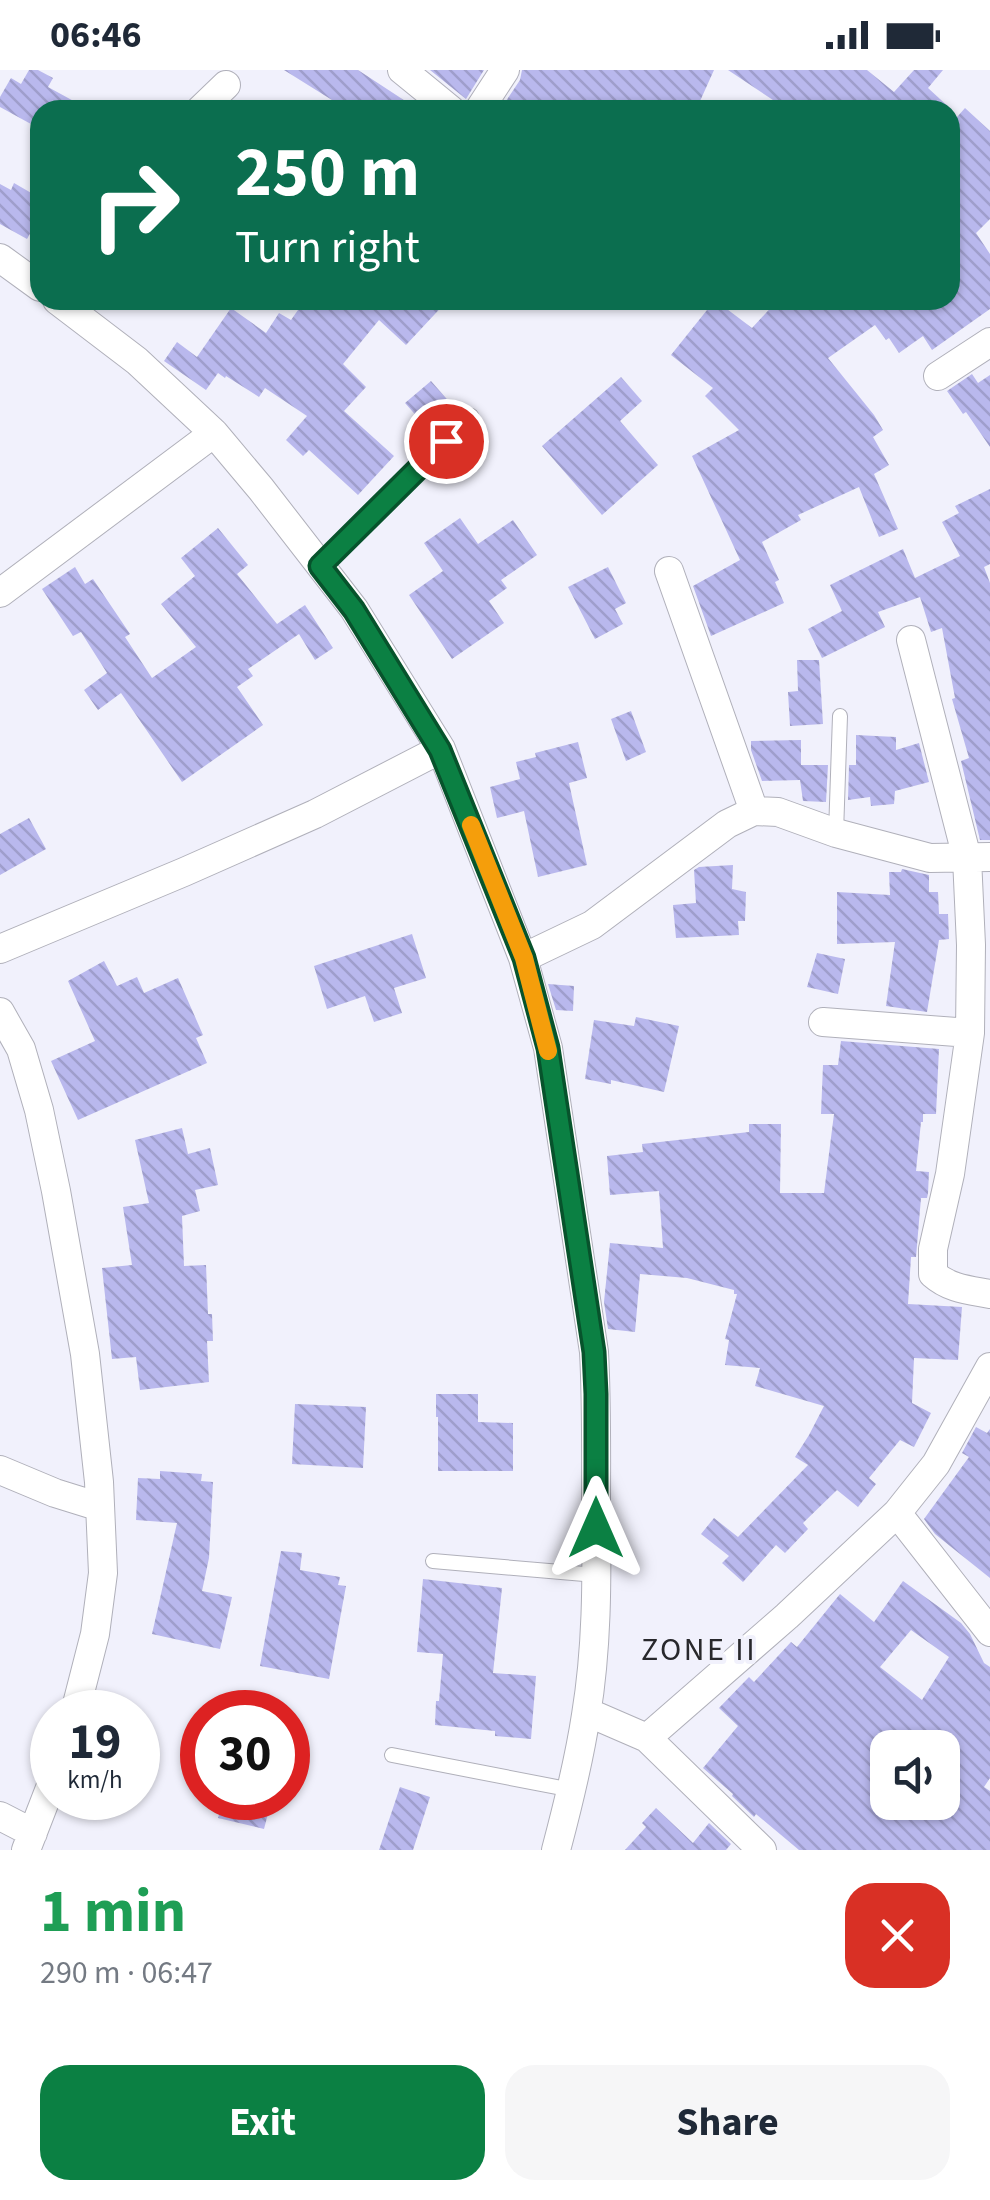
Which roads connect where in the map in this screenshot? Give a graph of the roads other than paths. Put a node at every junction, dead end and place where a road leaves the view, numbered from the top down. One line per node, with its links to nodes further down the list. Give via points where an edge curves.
1 (402, 70): 5 (street)
2 (505, 70): 6 (street)
3 (226, 85): 4 (street)
4 (210, 100)
5 (439, 100)
6 (486, 100)
7 (0, 258): 8 (street)
8 (30, 280)
9 (89, 310): 13 (street)
10 (990, 342): 11 (street)
11 (938, 376)
12 (471, 416): 14 (lane)
13 (214, 433): 14 (street); 16 (street)
14 (320, 566): 19 (street)
15 (670, 571): 20 (street)
16 (0, 592)
17 (911, 640): 22 (street)
18 (840, 716): 21 (lane)
19 (440, 750): 24 (street, via 266,836); 25 (street)
20 (754, 812): 21 (street, via 778,812); 25 (street, via 727,824 592,925)
21 (836, 833): 22 (street, via 930,858)
22 (978, 858): 23 (street)
23 (981, 946): 28 (street)
24 (0, 949)
25 (524, 958): 35 (street, via 548,1048 594,1352)
26 (0, 1012): 32 (street, via 20,1048 56,1191 85,1354)
27 (824, 1022): 28 (street)
28 (970, 1033): 29 (street, via 932,1249 934,1274 944,1283)
29 (990, 1294)
30 (990, 1369): 33 (street, via 943,1453)
31 (0, 1470): 32 (street)
32 (100, 1506): 37 (street, via 103,1573)
33 (897, 1513): 36 (street); 39 (street)
34 (433, 1561): 35 (lane)
35 (596, 1574): 38 (street)
36 (990, 1632)
37 (80, 1690)
38 (587, 1712): 39 (street); 41 (street)
39 (647, 1738): 45 (street)
40 (392, 1755): 41 (lane)
41 (572, 1790): 44 (street)
42 (0, 1816): 43 (street)
43 (30, 1841)
44 (556, 1850)
45 (762, 1850)

